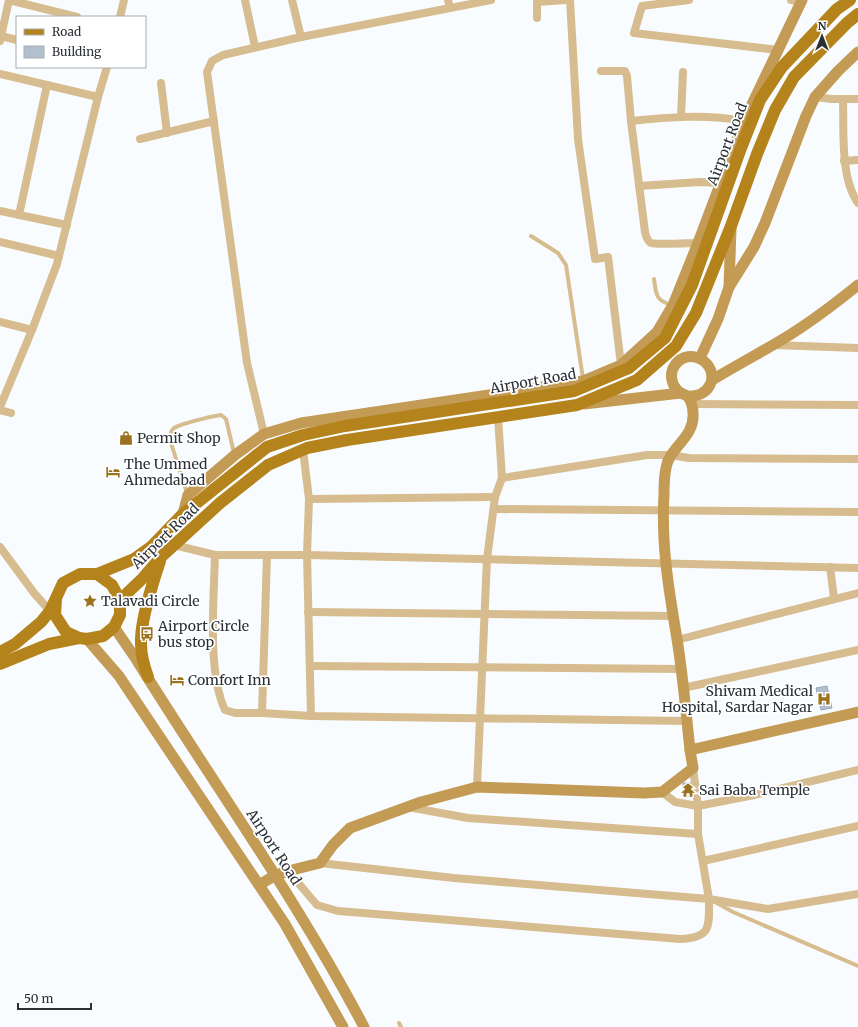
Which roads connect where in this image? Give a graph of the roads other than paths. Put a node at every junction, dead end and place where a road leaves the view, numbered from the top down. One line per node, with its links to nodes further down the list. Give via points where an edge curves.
1 (9, 0): 13 (street); 17 (street)
2 (124, 0): 14 (street)
3 (245, 0): 19 (street)
4 (292, 0): 16 (street)
5 (491, 0): 11 (street)
6 (566, 0): 15 (street, via 537,2)
7 (570, 0): 62 (street, via 578,139 592,241 595,260 608,257)
8 (689, 0): 20 (street, via 642,6 634,33)
9 (850, 0): 35 (main road, Airport Road, via 837,9 782,67)
10 (800, 1): 20 (street)
11 (449, 4): 16 (street)
12 (858, 14): 43 (main road, Airport Road, via 847,22 794,77 774,110)
13 (73, 16)
14 (120, 16)
15 (537, 18)
16 (301, 37): 19 (street)
17 (0, 39): 18 (street)
18 (16, 40)
19 (255, 47): 33 (street, via 223,55 212,61 208,72)
20 (778, 50): 35 (street)
21 (858, 52): 29 (street)
22 (107, 68): 28 (street)
23 (601, 71): 34 (street, via 625,71)
24 (683, 72): 32 (street)
25 (0, 74): 27 (street)
26 (161, 83): 36 (street)
27 (46, 85): 28 (street); 45 (street)
28 (98, 97): 46 (street)
29 (815, 97): 31 (street); 54 (street, via 766,223)
30 (858, 99): 31 (street)
31 (843, 100): 39 (street)
32 (681, 117): 34 (street); 35 (street, via 716,117)
33 (214, 121): 36 (street); 72 (street, via 247,363)
34 (631, 121): 41 (street)
35 (746, 125): 40 (street); 43 (main road, via 753,141 736,186); 84 (main road, Airport Road, via 692,285 665,338 629,368 574,391 345,426 303,435 267,447)
36 (167, 133): 37 (street)
37 (140, 139)
38 (858, 160): 39 (street)
39 (844, 161): 42 (street, via 852,195)
40 (720, 183): 41 (street); 50 (street)
41 (639, 186): 50 (street, via 647,240 658,244)
42 (858, 202)
43 (737, 210): 47 (main road, Airport Road)
44 (0, 211): 45 (street)
45 (19, 215): 46 (street)
46 (68, 225): 51 (street)
47 (731, 226): 54 (street); 60 (main road, Airport Road, via 696,313 676,346)
48 (531, 236): 65 (lane, via 558,253 566,265)
49 (0, 242): 51 (street)
50 (698, 243): 55 (street)
51 (59, 256): 57 (street)
52 (654, 279): 55 (lane, via 659,300)
53 (858, 285): 58 (street, via 805,325)
54 (729, 287): 61 (street)
55 (673, 305): 62 (street, via 657,332)
56 (0, 322): 57 (street)
57 (32, 330): 69 (street)
58 (773, 345): 59 (street); 64 (street)
59 (858, 348)
60 (664, 357): 63 (street); 67 (main road, Airport Road, via 637,380)
61 (700, 358): 63 (street, via 686,357); 64 (street, via 710,367)
62 (621, 365): 65 (street)
63 (675, 365): 66 (street, via 671,377 673,384)
64 (712, 380): 66 (street, via 705,391)
65 (583, 381): 72 (street, via 301,422)
66 (686, 398): 67 (street); 68 (street); 75 (street, via 693,412 692,425)
67 (577, 405): 71 (main road, Airport Road)
68 (858, 405)
69 (0, 408): 70 (street)
70 (11, 413)
71 (498, 417): 73 (main road, Airport Road, via 347,440); 77 (street)
72 (264, 434): 74 (street)
73 (303, 450): 80 (street); 85 (main road, Airport Road, via 268,465 220,503)
74 (235, 455): 78 (street); 78 (lane, via 226,419 221,416 174,428 170,440)
75 (671, 456): 76 (street); 77 (street, via 647,455); 82 (street, via 666,466)
76 (858, 459)
77 (502, 478): 79 (street)
78 (188, 495): 84 (street)
79 (494, 497): 80 (street); 81 (street)
80 (309, 499): 89 (street)
81 (494, 509): 82 (street); 91 (street)
82 (663, 511): 83 (street); 92 (street)
83 (858, 512)
84 (183, 514): 95 (main road, Airport Road, via 152,546 134,559)
85 (174, 545): 87 (street); 90 (main road, Airport Road)
86 (0, 547): 100 (street)
87 (215, 555): 88 (street); 116 (street, via 214,664 220,700 225,710 235,713)
88 (267, 555): 89 (street); 116 (street)
89 (307, 555): 91 (street); 101 (street)
90 (162, 556): 99 (main road, Airport Road); 113 (main road, via 141,633 141,652)
91 (487, 559): 92 (street); 102 (street)
92 (666, 564): 93 (street); 103 (street)
93 (830, 567): 94 (street); 97 (street)
94 (858, 568)
95 (97, 574): 98 (main road, via 80,574 63,584); 99 (main road, via 112,585)
96 (858, 592): 97 (street)
97 (834, 598): 106 (street)
98 (56, 599): 100 (main road); 105 (main road, via 55,615 66,632)
99 (120, 600): 104 (main road, via 120,615)
100 (50, 611): 108 (main road, via 15,644)
101 (308, 612): 102 (street); 110 (street)
102 (484, 613): 103 (street); 111 (street)
103 (673, 616): 106 (street)
104 (114, 627): 105 (main road, via 103,636); 113 (street, Airport Road)
105 (83, 638): 109 (main road, via 49,644); 133 (street, via 119,676)
106 (677, 640): 112 (street)
107 (858, 650): 114 (street)
108 (0, 652)
109 (0, 664)
110 (310, 666): 111 (street); 117 (street)
111 (481, 667): 112 (street); 118 (street)
112 (681, 669): 114 (street)
113 (148, 678): 132 (street, Airport Road)
114 (683, 688): 119 (street)
115 (858, 712): 120 (street)
116 (262, 713): 117 (street)
117 (311, 716): 118 (street)
118 (479, 719): 119 (street); 123 (street)
119 (687, 722): 120 (street)
120 (690, 750): 121 (street)
121 (693, 768): 124 (street); 125 (street)
122 (858, 770): 125 (street)
123 (477, 787): 124 (street); 126 (street)
124 (662, 792): 125 (street, via 675,802)
125 (698, 806): 128 (street)
126 (408, 807): 128 (street, via 468,818); 130 (street, via 350,828)
127 (858, 826): 129 (street)
128 (698, 834): 129 (street)
129 (703, 861): 135 (street)
130 (320, 862): 131 (street); 135 (street, via 454,878)
131 (288, 871): 132 (street); 135 (street, via 317,905 338,911 680,939 693,939 706,930 709,922)
132 (274, 876): 133 (street); 138 (street, Airport Road, via 301,915)
133 (259, 884): 137 (street, via 285,924)
134 (858, 894): 135 (street, via 768,909)
135 (709, 899): 136 (lane, via 733,912)
136 (858, 966)
137 (342, 1027)
138 (364, 1027)

